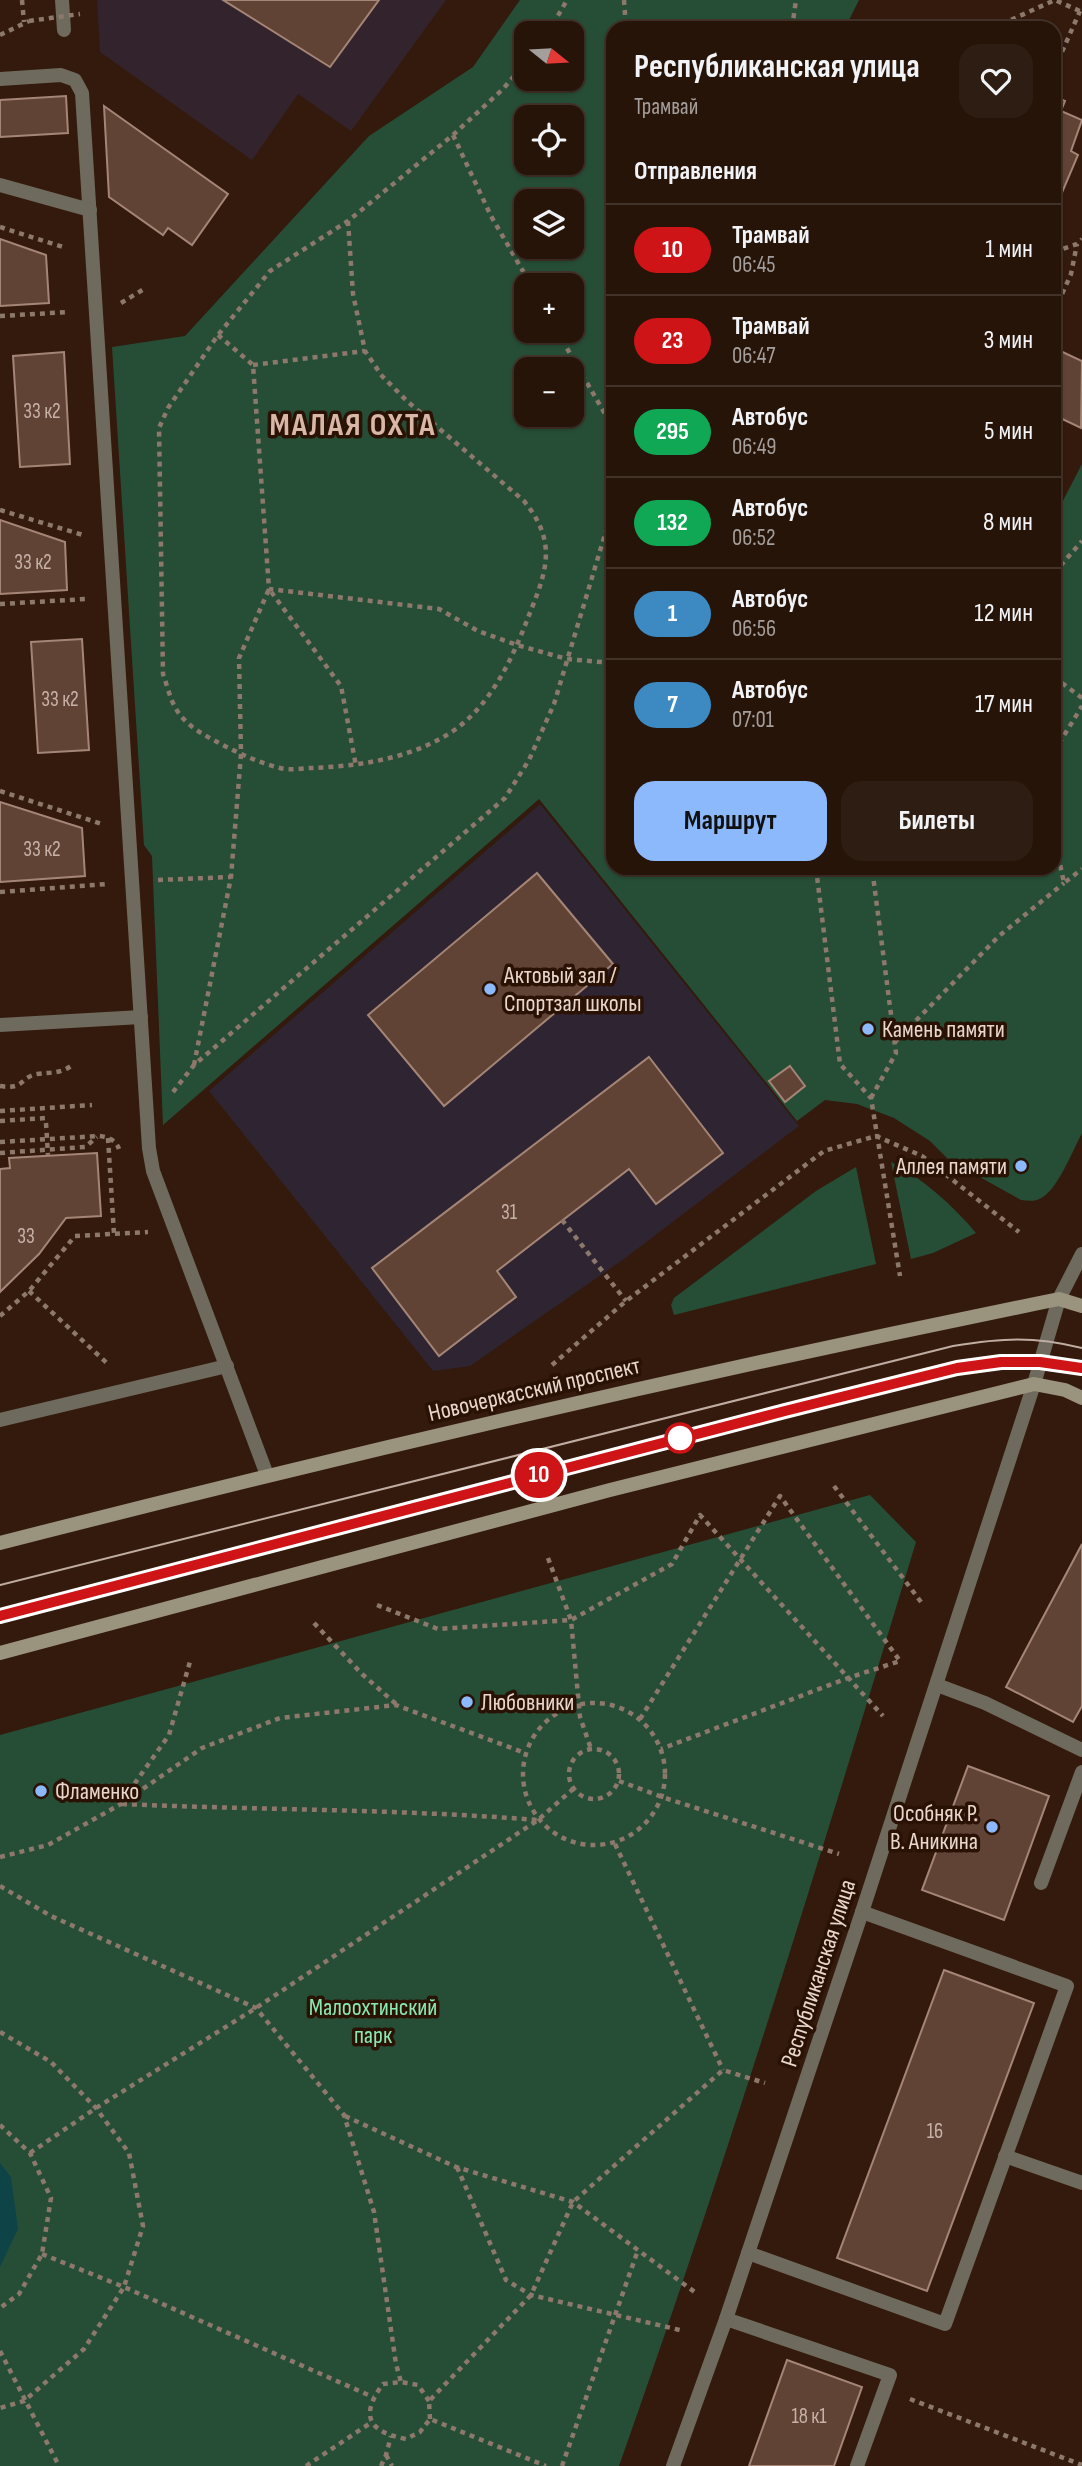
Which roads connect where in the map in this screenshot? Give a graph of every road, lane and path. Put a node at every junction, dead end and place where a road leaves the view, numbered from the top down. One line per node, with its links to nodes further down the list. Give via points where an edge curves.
1 (22, 0): 12 (path)
2 (62, 0): 13 (street)
3 (567, 0): 8 (path)
4 (624, 0): 9 (path)
5 (796, 0): 10 (path)
6 (1081, 11): 11 (path, via 1055,0); 15 (path)
7 (80, 14): 12 (path, bridge)
8 (555, 21)
9 (626, 21)
10 (793, 21)
11 (1008, 21)
12 (26, 22): 14 (path)
13 (64, 30)
14 (0, 35)
15 (1061, 55)
16 (514, 76): 18 (path)
17 (0, 79): 20 (street, via 61,75 75,80 82,93)
18 (453, 135): 21 (path); 27 (path)
19 (0, 185): 20 (street)
20 (90, 210): 26 (street)
21 (348, 221): 31 (path, via 270,271); 33 (path, via 353,293)
22 (0, 227): 26 (path)
23 (1082, 239): 24 (path)
24 (1077, 244): 25 (path); 28 (path)
25 (1061, 250)
26 (93, 257): 66 (street)
27 (524, 273)
28 (1061, 296)
29 (50, 313): 30 (path)
30 (0, 316)
31 (218, 335): 34 (path); 53 (path, via 159,428 163,674 176,709 196,731)
32 (564, 343): 35 (path)
33 (365, 351): 34 (path); 44 (path, via 407,401 524,501 539,520 547,543 544,568)
34 (253, 365): 41 (path)
35 (606, 416)
36 (0, 510): 37 (path)
37 (66, 530)
38 (606, 531): 45 (path)
39 (1082, 541): 40 (path)
40 (1061, 565)
41 (269, 589): 44 (path, via 439,609 478,631); 53 (path, via 239,658); 54 (path, via 341,686)
42 (68, 600): 43 (path)
43 (0, 604)
44 (517, 645): 45 (path); 54 (path, via 485,701 451,732 407,753)
45 (567, 659): 46 (path); 69 (path, via 554,704 529,760 505,798)
46 (606, 662)
47 (1061, 682): 48 (path)
48 (1082, 698)
49 (1082, 706): 51 (path)
50 (1061, 733): 51 (path)
51 (1065, 733): 52 (path)
52 (1061, 740)
53 (241, 754): 54 (path, via 283,769); 61 (path)
54 (356, 766)
55 (0, 791): 56 (path)
56 (83, 816)
57 (1061, 869): 63 (path)
58 (1082, 869): 63 (path)
59 (817, 875): 73 (path, via 840,1064)
60 (873, 875): 68 (path)
61 (231, 877): 62 (path); 69 (path)
62 (177, 879)
63 (1064, 883): 68 (path, via 999,936)
64 (86, 887): 65 (path)
65 (0, 892)
66 (141, 1017): 67 (street); 97 (street, via 153,1171)
67 (0, 1025)
68 (895, 1043): 73 (path, via 896,1053)
69 (194, 1065): 72 (path)
70 (71, 1066): 71 (path, via 38,1074 12,1088)
71 (0, 1086)
72 (168, 1098)
73 (871, 1098): 79 (path)
74 (92, 1105): 75 (path)
75 (45, 1108): 76 (path); 78 (path)
76 (0, 1111)
77 (0, 1121): 78 (path)
78 (46, 1121): 83 (path, bridge)
79 (876, 1136): 86 (path, via 922,1156); 89 (path); 92 (path, via 824,1151)
80 (108, 1138): 87 (path)
81 (0, 1142): 82 (path, via 99,1136 85,1147)
82 (0, 1153)
83 (48, 1155)
84 (562, 1220): 92 (path)
85 (149, 1232): 87 (path)
86 (1019, 1232)
87 (114, 1234): 90 (path, via 75,1236)
88 (1082, 1254): 91 (street, Республиканская улица)
89 (900, 1276)
90 (29, 1291): 94 (path); 96 (path)
91 (1059, 1299): 93 (main road, Новочеркасский проспект); 98 (street, Республиканская улица); 101 (main road, Новочеркасский проспект, via 669,1381)
92 (626, 1301): 95 (path)
93 (1082, 1306)
94 (0, 1316)
95 (552, 1365)
96 (109, 1366)
97 (226, 1366): 100 (street); 101 (street)
98 (1034, 1384): 99 (main road); 110 (main road, via 610,1490); 113 (street, Республиканская улица)
99 (1082, 1398)
100 (0, 1420)
101 (267, 1475): 103 (main road, Новочеркасский проспект)
102 (834, 1486): 106 (path)
103 (0, 1543)
104 (548, 1558): 108 (path)
105 (740, 1558): 108 (path, via 700,1515 672,1564); 112 (path); 112 (path, via 780,1496 900,1661); 117 (path)
106 (921, 1602)
107 (377, 1605): 108 (path, via 438,1629)
108 (571, 1620): 114 (path)
109 (314, 1623): 115 (path)
110 (0, 1653)
111 (191, 1658): 126 (path, via 169,1735)
112 (848, 1678): 116 (path); 119 (path)
113 (937, 1685): 120 (street); 133 (street, Республиканская улица)
114 (579, 1704): 117 (path, via 611,1705); 118 (path); 121 (path, via 555,1714 537,1730)
115 (396, 1705): 121 (path); 126 (path, via 280,1718 202,1748)
116 (883, 1716)
117 (640, 1719): 119 (path)
118 (591, 1749): 123 (path, via 607,1752 618,1765); 124 (path, via 576,1757 568,1773)
119 (661, 1749): 125 (path, via 666,1773)
120 (1082, 1750)
121 (525, 1753): 127 (path, via 523,1788)
122 (1082, 1772): 131 (street)
123 (619, 1781): 124 (path, via 608,1796 589,1800); 125 (path)
124 (573, 1789): 127 (path)
125 (662, 1797): 128 (path, via 644,1826); 129 (path)
126 (121, 1804): 127 (path, via 440,1812); 130 (path, via 48,1846)
127 (537, 1820): 128 (path, via 572,1844); 134 (path)
128 (615, 1844): 136 (path)
129 (839, 1854)
130 (0, 1857)
131 (1041, 1883)
132 (0, 1886): 134 (path, via 51,1916)
133 (862, 1912): 142 (street, via 1067,1986); 147 (street, Республиканская улица)
134 (256, 2008): 138 (path); 139 (path)
135 (0, 2032): 138 (path, via 51,2062)
136 (723, 2070): 137 (path); 145 (path)
137 (765, 2083)
138 (96, 2108): 141 (path); 149 (path, via 129,2153 143,2226)
139 (344, 2115): 143 (path); 157 (path, via 374,2212)
140 (0, 2125): 141 (path)
141 (30, 2153): 148 (path, via 51,2198)
142 (1005, 2156): 144 (street); 147 (street, via 945,2324)
143 (456, 2166): 145 (path); 151 (path, via 506,2280)
144 (1082, 2183)
145 (573, 2202): 146 (path); 151 (path)
146 (638, 2250): 150 (path); 153 (path)
147 (748, 2253): 154 (street, Республиканская улица)
148 (42, 2254): 149 (path); 152 (path, via 19,2294)
149 (124, 2287): 159 (path); 160 (path, via 84,2349)
150 (696, 2293)
151 (531, 2295): 153 (path); 161 (path)
152 (0, 2308)
153 (617, 2315): 155 (path); 173 (path)
154 (726, 2319): 158 (street, via 891,2375); 174 (street, Республиканская улица)
155 (684, 2331)
156 (0, 2351): 160 (path)
157 (401, 2382): 159 (path, via 383,2384); 161 (path, via 418,2385)
158 (885, 2389): 167 (path); 175 (street)
159 (373, 2397): 164 (path)
160 (24, 2401): 162 (path); 168 (path)
161 (429, 2401): 163 (path)
162 (0, 2408)
163 (430, 2419): 165 (path, via 420,2432 406,2439); 172 (path)
164 (372, 2422): 165 (path); 169 (path)
165 (391, 2436): 166 (path)
166 (386, 2455): 170 (path); 171 (path)
167 (1082, 2465)
168 (59, 2466)
169 (306, 2466)
170 (381, 2466)
171 (392, 2466)
172 (546, 2466)
173 (562, 2466)
174 (673, 2466)
175 (857, 2466)

